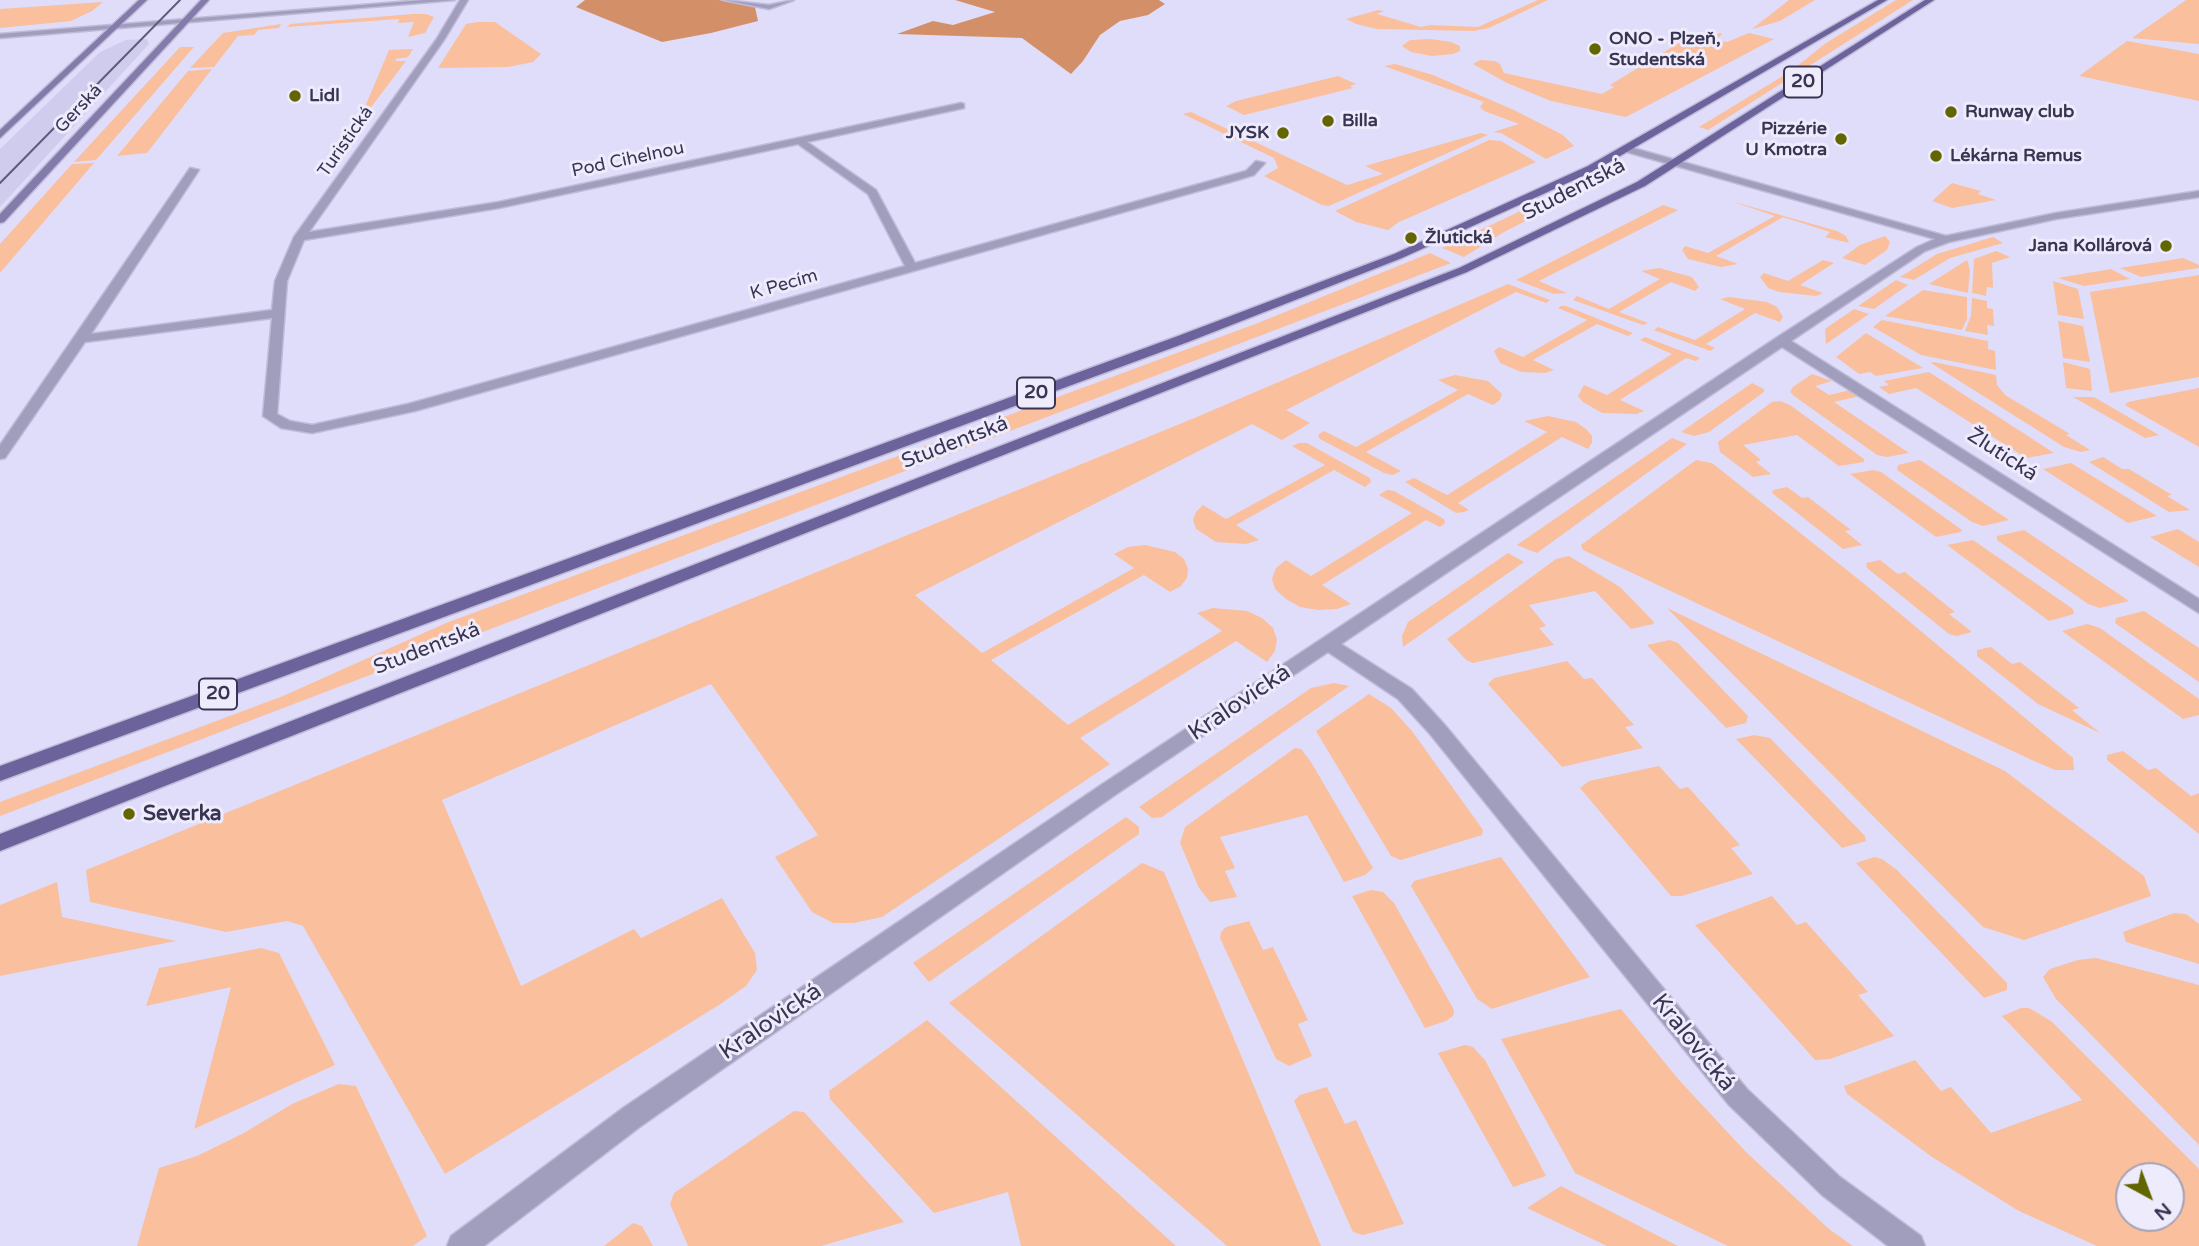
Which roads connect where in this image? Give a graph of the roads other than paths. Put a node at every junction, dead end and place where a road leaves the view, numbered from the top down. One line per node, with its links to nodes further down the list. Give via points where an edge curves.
1 (143, 0): 10 (main road, Gerská)
2 (205, 0): 9 (main road, Gerská)
3 (452, 0): 9 (street)
4 (464, 0): 21 (street, Turistická)
5 (728, 0): 6 (street, via 769,7)
6 (790, 0)
7 (1882, 0): 15 (main road, Studentská / 20)
8 (1930, 0): 17 (main road, Studentská / 20)
9 (184, 22): 10 (street); 20 (main road, Gerská)
10 (114, 28): 11 (street); 13 (main road, Gerská)
11 (0, 36)
12 (961, 106): 14 (street, Pod Cihelnou)
13 (0, 135)
14 (800, 141): 21 (street, Pod Cihelnou, via 499,205); 23 (street, via 872,192)
15 (1626, 149): 17 (street); 31 (main road, Studentská / 20, via 1462,229 1303,294)
16 (1260, 163): 23 (street, K Pecím, via 1250,173)
17 (1674, 164): 22 (street); 32 (main road, Studentská / 20, via 1463,270)
18 (194, 170): 25 (street)
19 (2199, 194): 22 (street)
20 (0, 220)
21 (300, 237): 24 (street, Turistická, via 281,281)
22 (1946, 239): 26 (street, via 1911,255)
23 (912, 268): 27 (street, K Pecím, via 410,408)
24 (279, 313): 25 (street); 27 (street, Turistická, via 270,416 286,425)
25 (81, 339): 28 (street)
26 (1781, 341): 29 (street, Žlutická); 30 (street)
27 (312, 429)
28 (0, 455)
29 (2199, 607)
30 (1328, 643): 33 (street, Kralovická, via 632,1116); 34 (street, Kralovická, via 1405,694 1437,729 1738,1097 1831,1186)
31 (0, 774)
32 (0, 843)
33 (461, 1246)
34 (1911, 1246)

